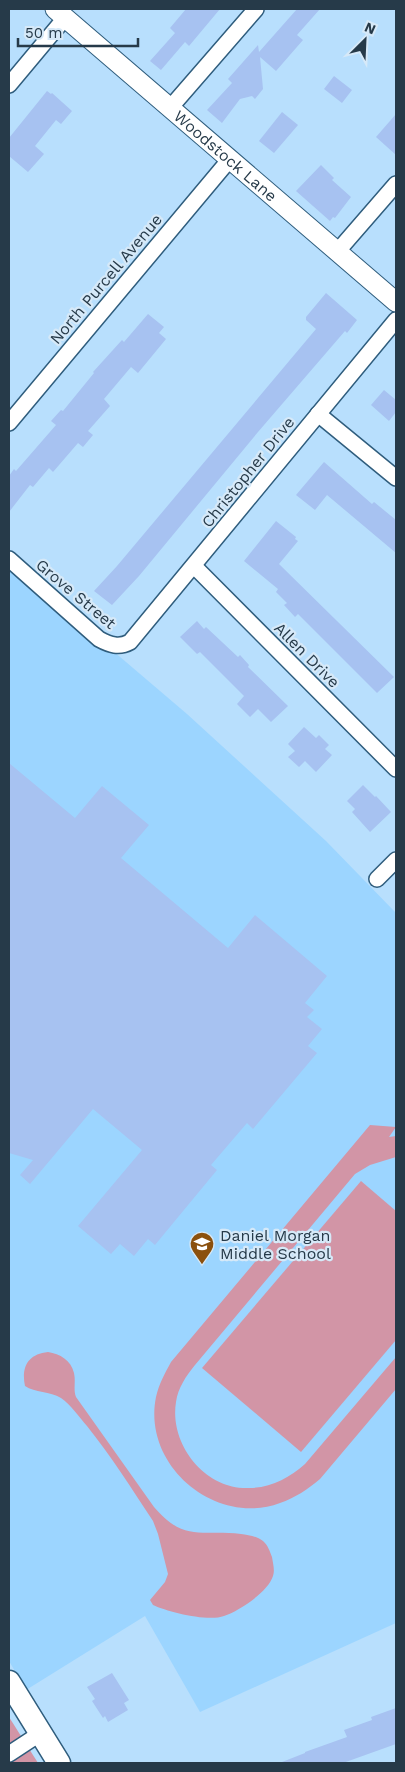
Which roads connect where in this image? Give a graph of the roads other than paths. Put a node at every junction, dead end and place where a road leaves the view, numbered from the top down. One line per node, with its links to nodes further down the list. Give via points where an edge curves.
1 (256, 9): 4 (street)
2 (60, 13): 3 (street); 4 (street, Woodstock Lane)
3 (9, 85)
4 (170, 108): 5 (street, Woodstock Lane)
5 (230, 159): 7 (street, Woodstock Lane); 11 (street, North Purcell Avenue)
6 (396, 184): 7 (street)
7 (338, 252): 8 (street, Woodstock Lane)
8 (396, 302)
9 (396, 320): 10 (street, Christopher Drive)
10 (318, 414): 12 (street); 14 (street, Christopher Drive)
11 (9, 423)
12 (396, 478)
13 (9, 559): 15 (street, Grove Street, via 99,640 110,645)
14 (194, 566): 15 (street, Christopher Drive); 16 (street, Allen Drive)
15 (125, 644)
16 (396, 769)
17 (396, 860): 18 (street)
18 (377, 879)
19 (9, 1682): 20 (main road)
20 (41, 1733): 21 (street); 22 (main road)
21 (9, 1754)
22 (59, 1763)

